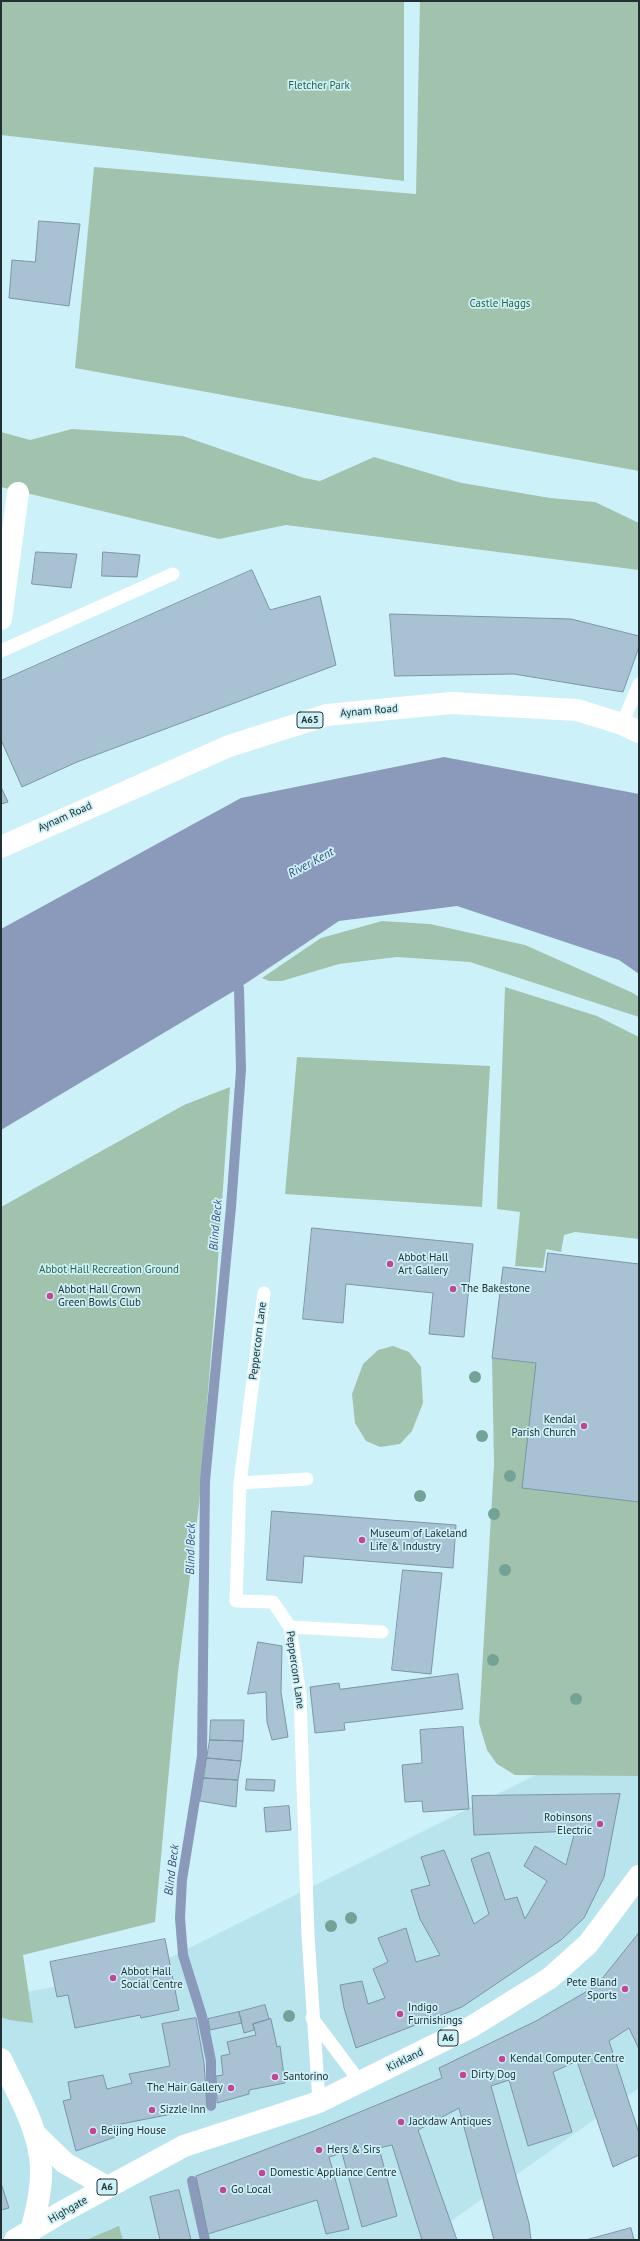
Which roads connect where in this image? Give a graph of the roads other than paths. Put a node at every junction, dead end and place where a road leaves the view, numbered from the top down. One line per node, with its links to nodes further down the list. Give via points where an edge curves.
1 (18, 493): 3 (main road)
2 (173, 574): 4 (lane)
3 (1, 619)
4 (1, 651)
5 (639, 684): 6 (lane)
6 (630, 728): 7 (main road, Aynam Road / A65, via 577,710 451,703 327,715 229,746)
7 (1, 847)
8 (264, 1293): 10 (lane, Peppercorn Lane)
9 (306, 1479): 10 (lane)
10 (240, 1483): 11 (lane, Peppercorn Lane, via 236,1601 273,1602)
11 (290, 1627): 12 (lane); 14 (lane, Peppercorn Lane, via 300,1695)
12 (382, 1632)
13 (639, 1876): 16 (main road, Kirkland / A6, via 588,1944 550,1978 471,2027)
14 (312, 2018): 16 (lane); 17 (lane, Peppercorn Lane)
15 (1, 2060): 18 (main road)
16 (360, 2082): 17 (main road, Kirkland / A6)
17 (318, 2102): 19 (main road, Kirkland / A6)
18 (36, 2135): 20 (main road, via 65,2163); 21 (main road, via 41,2168 38,2198)
19 (184, 2146): 20 (main road, Highgate / A6)
20 (107, 2187): 21 (main road, Highgate / A6)
21 (23, 2236)

